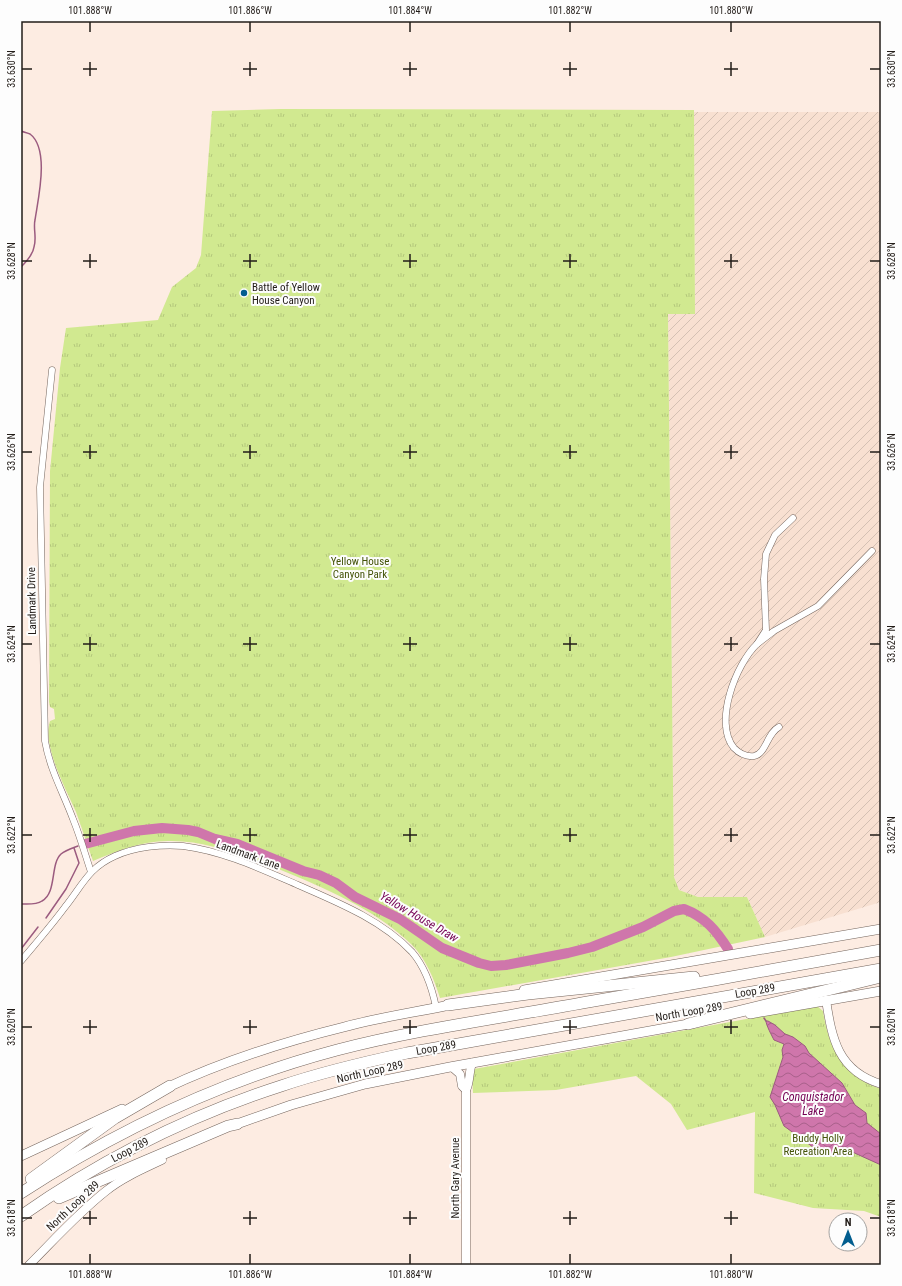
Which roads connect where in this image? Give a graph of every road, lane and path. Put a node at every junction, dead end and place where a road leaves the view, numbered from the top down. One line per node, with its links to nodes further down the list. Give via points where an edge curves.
1 (52, 370): 6 (street, Landmark Drive, via 40,487 45,735 53,773 73,819)
2 (793, 518): 4 (street, via 775,535 766,554 766,630)
3 (872, 550): 4 (street, via 818,606 774,631)
4 (757, 644): 5 (street, via 743,661 735,679 726,710 727,736 737,751 754,756 762,751 769,736)
5 (779, 727)
6 (91, 872): 9 (street, Landmark Lane); 16 (street, Landmark Lane, via 117,855 161,846 199,849 240,861 338,903 400,940 420,964 433,992)
7 (881, 929): 15 (main road, via 595,977)
8 (881, 950): 11 (highway, Loop 289)
9 (21, 961)
10 (881, 969): 27 (highway, Loop 289, via 407,1053 313,1076 242,1099 175,1127 96,1168)
11 (751, 973): 15 (highway, via 554,991); 26 (highway, Loop 289, via 393,1038 297,1062 236,1082 149,1120 87,1152)
12 (881, 977): 17 (highway)
13 (881, 991): 14 (main road, North Loop 289)
14 (826, 1000): 17 (main road, North Loop 289); 20 (street, via 832,1036 840,1053 861,1075)
15 (448, 1005): 16 (main road)
16 (436, 1007): 21 (main road, via 346,1026 282,1044)
17 (688, 1024): 18 (main road, North Loop 289)
18 (472, 1063): 19 (main road, North Loop 289); 22 (street, North Gary Avenue)
19 (452, 1067): 22 (street, North Gary Avenue, via 460,1074 462,1086); 23 (main road, North Loop 289, via 327,1094)
20 (881, 1084)
21 (170, 1086): 24 (main road); 25 (highway, via 109,1122)
22 (466, 1090): 29 (street, North Gary Avenue)
23 (237, 1124): 27 (highway, via 93,1182); 28 (street, North Loop 289, via 112,1186 87,1207)
24 (21, 1156)
25 (21, 1187)
26 (21, 1194)
27 (21, 1217)
28 (29, 1265)
29 (466, 1265)

